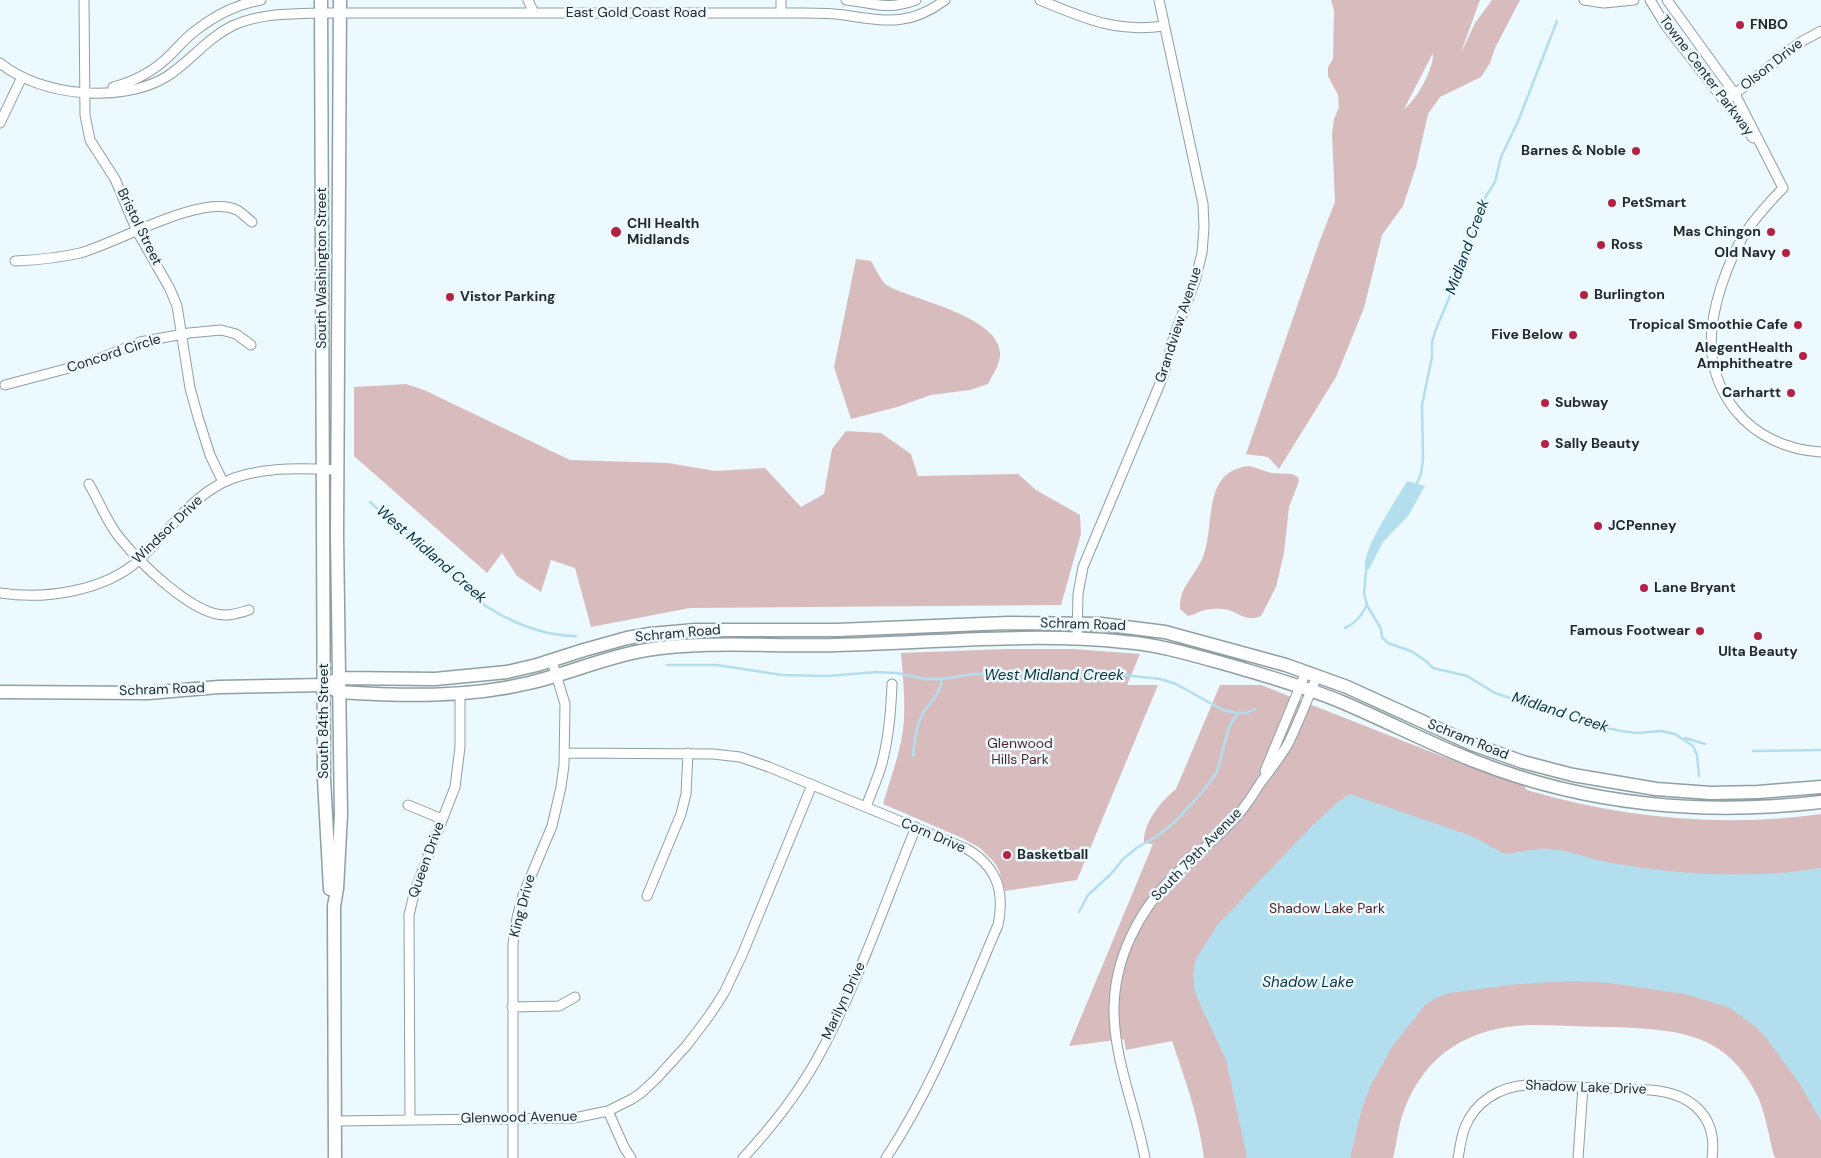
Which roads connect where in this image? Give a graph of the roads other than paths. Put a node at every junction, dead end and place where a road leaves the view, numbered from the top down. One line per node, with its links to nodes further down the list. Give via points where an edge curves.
1 (84, 0): 25 (street, Bristol Street)
2 (261, 0): 25 (street, via 207,22 167,58 126,84)
3 (321, 0): 16 (main road, South Washington Street)
4 (340, 0): 19 (main road, South Washington Street)
5 (528, 0): 17 (street); 20 (street)
6 (781, 0): 18 (street)
7 (846, 0): 8 (street, via 886,7)
8 (916, 0)
9 (944, 0): 18 (street, East Gold Coast Road, via 916,18 893,22 841,14)
10 (1040, 0): 21 (street, via 1116,27)
11 (1159, 0): 21 (street, Grandview Avenue)
12 (1584, 0): 13 (street, via 1604,4)
13 (1634, 0)
14 (1650, 0): 27 (street, Towne Center Parkway, via 1666,26)
15 (1667, 0): 26 (street, Towne Center Parkway)
16 (321, 13): 19 (street, East Gold Coast Road); 25 (street, East Gold Coast Road, via 271,15 245,21 210,39 176,70 151,84 103,94); 37 (main road, South Washington Street)
17 (534, 13): 18 (street, East Gold Coast Road); 20 (street, East Gold Coast Road)
18 (781, 13)
19 (340, 14): 20 (street, East Gold Coast Road); 38 (main road, South Washington Street)
20 (522, 14)
21 (1164, 26): 45 (street, Grandview Avenue, via 1203,204 1202,253 1164,374 1083,567)
22 (1821, 31): 26 (street, Olson Drive, via 1799,43)
23 (0, 63): 24 (street)
24 (22, 77): 25 (street, via 60,90); 28 (street)
25 (85, 92): 31 (street, Bristol Street, via 90,140 115,179)
26 (1735, 94): 27 (street, Olson Drive); 29 (street, Towne Center Parkway)
27 (1725, 101): 29 (street, Towne Center Parkway)
28 (0, 123)
29 (1763, 152): 36 (street, Towne Center Parkway, via 1782,188 1750,225 1732,257 1714,313 1710,339 1712,358 1725,394 1747,423 1787,446)
30 (252, 222): 31 (street, via 237,210 221,207 194,210)
31 (137, 231): 32 (street, via 80,253); 33 (street, Bristol Street, via 170,289)
32 (15, 261)
33 (182, 334): 34 (street, Concord Circle, via 221,330 236,334); 35 (street, Concord Circle, via 140,342 88,363); 39 (street, Bristol Street, via 198,417)
34 (251, 345)
35 (4, 386)
36 (1821, 452)
37 (324, 469): 38 (street, Windsor Drive); 39 (street, Windsor Drive, via 260,471); 41 (main road, South Washington Street)
38 (338, 470): 41 (main road, South Washington Street)
39 (223, 482): 42 (street, Windsor Drive, via 185,510)
40 (89, 484): 42 (street, via 119,537)
41 (330, 535): 50 (main road, South 84th Street); 52 (main road, South 84th Street)
42 (140, 559): 43 (street, Windsor Drive, via 106,582 85,589 35,594); 44 (street, via 176,593 211,612 226,616)
43 (0, 593)
44 (249, 610)
45 (1077, 624): 46 (street, Grandview Avenue); 47 (main road, Schram Road, via 696,630 627,638); 48 (main road, Schram Road, via 1157,631)
46 (1077, 639): 49 (main road, Schram Road, via 1016,638 836,646 684,646 626,654); 53 (main road, Schram Road, via 1153,645)
47 (552, 661): 49 (street, King Drive); 50 (main road, Schram Road, via 462,678)
48 (1312, 674): 53 (street, South 79th Avenue); 60 (main road, Schram Road, via 1472,744 1573,775 1656,789 1711,793)
49 (557, 675): 56 (main road, Schram Road, via 509,687); 57 (street, King Drive, via 565,704)
50 (339, 678): 52 (main road, Schram Road); 55 (main road, South 84th Street)
51 (892, 684): 63 (street, via 886,745)
52 (325, 686): 54 (main road, Schram Road, via 219,687 148,693); 55 (main road, Schram Road); 67 (main road, South 84th Street, via 325,808 330,891)
53 (1306, 688): 61 (main road, Schram Road, via 1478,763 1571,791 1658,805 1716,808); 80 (street, South 79th Avenue, via 1260,785 1224,831 1151,901 1123,956 1116,983 1116,1038)
54 (0, 692)
55 (339, 692): 56 (main road, Schram Road); 67 (main road, South 84th Street, via 341,815)
56 (460, 693): 64 (street, Queen Drive, via 458,773)
57 (564, 753): 58 (street, Corn Drive); 69 (street, King Drive, via 555,816 526,885 517,918 513,944)
58 (688, 753): 59 (street, Corn Drive, via 740,757); 66 (street, via 686,794 681,814)
59 (812, 785): 63 (street, Corn Drive); 71 (street, Glenwood Avenue, via 742,955 719,1001 687,1045 657,1078 632,1099)
60 (1821, 787)
61 (1821, 802)
62 (408, 805): 64 (street)
63 (866, 807): 65 (street, Corn Drive)
64 (442, 819): 73 (street, Queen Drive, via 414,890 409,915)
65 (916, 827): 78 (street, Marilyn Drive, via 847,996 816,1061 791,1100); 79 (street, Corn Drive, via 967,849 985,862 1000,890 1001,912 949,1042 904,1132)
66 (647, 896)
67 (334, 906): 74 (main road, South 84th Street)
68 (575, 997): 69 (street, via 559,1006)
69 (512, 1007): 72 (street, King Drive)
70 (1583, 1087): 81 (street, Shadow Lake Drive, via 1516,1086 1492,1095 1468,1121); 82 (street); 83 (street, Shadow Lake Drive, via 1663,1091 1682,1096 1699,1110 1710,1127)
71 (608, 1111): 72 (street, Glenwood Avenue, via 574,1118); 77 (street)
72 (512, 1119): 73 (street, Glenwood Avenue); 76 (street, King Drive)
73 (410, 1120): 74 (street, Glenwood Avenue)
74 (335, 1121): 75 (main road, South 84th Street)
75 (335, 1158)
76 (513, 1158)
77 (631, 1158)
78 (743, 1158)
79 (886, 1158)
80 (1143, 1158)
81 (1458, 1158)
82 (1578, 1158)
83 (1712, 1158)

